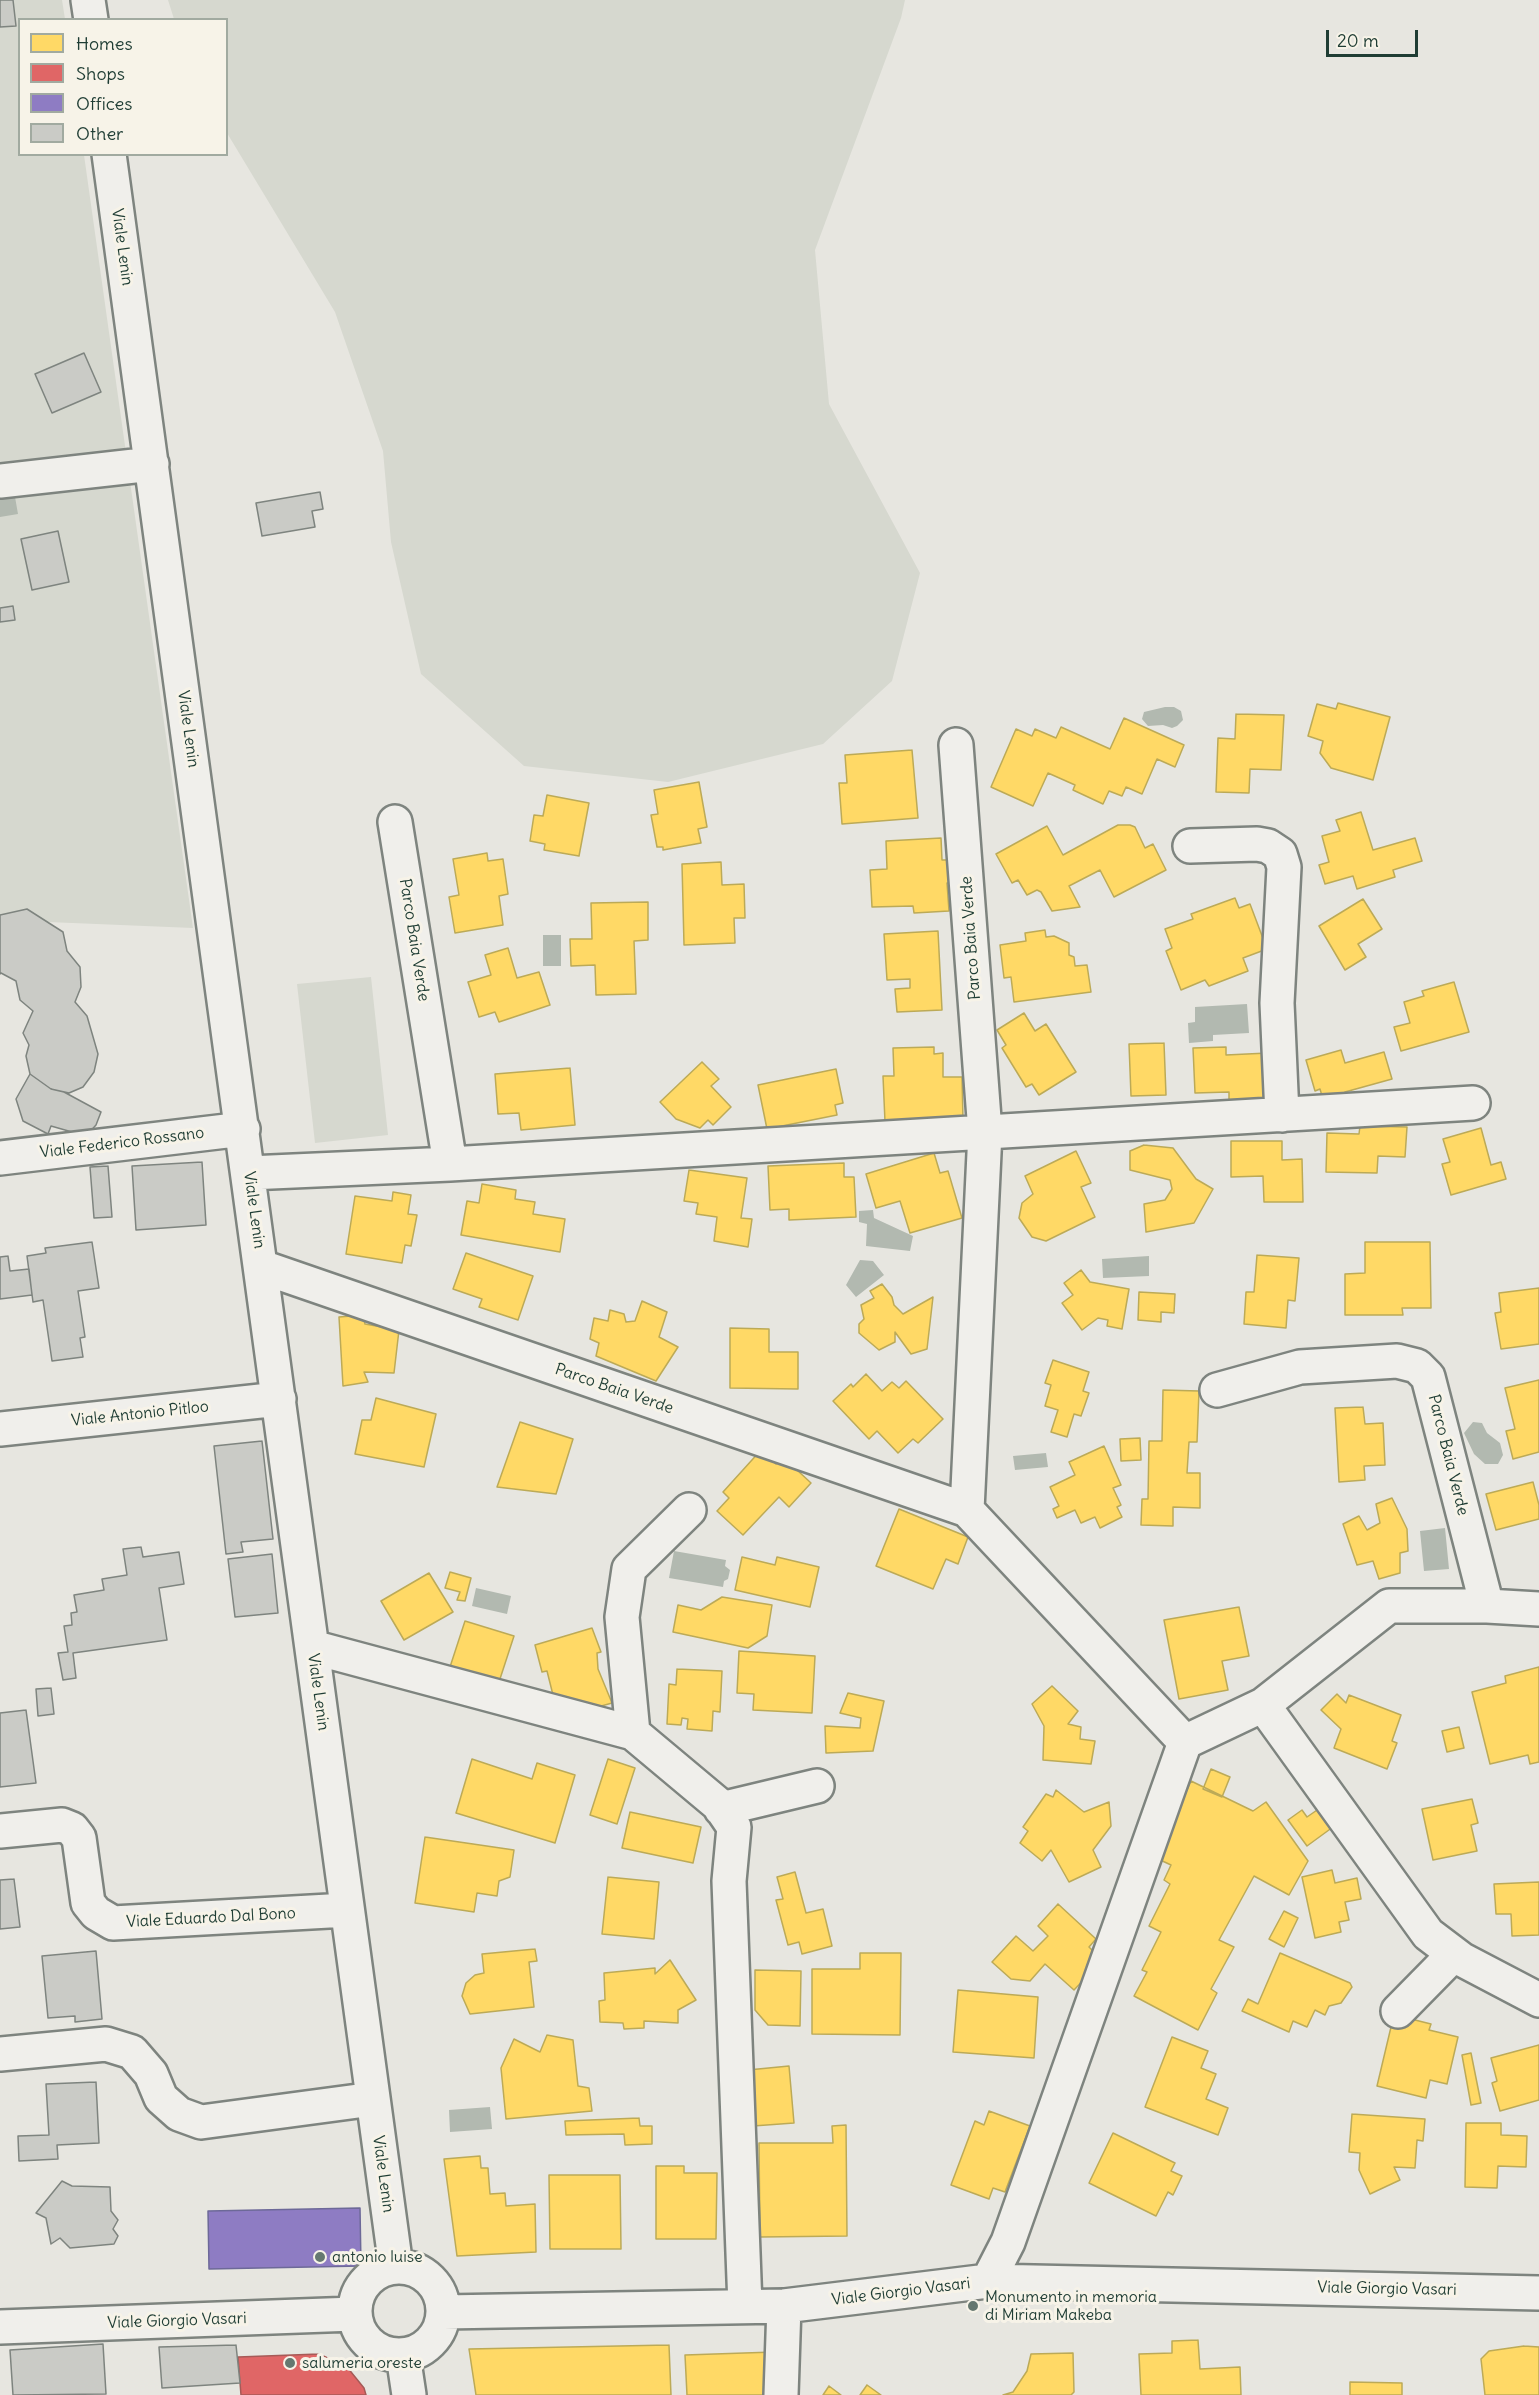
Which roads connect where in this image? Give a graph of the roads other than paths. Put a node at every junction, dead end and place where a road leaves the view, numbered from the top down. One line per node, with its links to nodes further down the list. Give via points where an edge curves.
1 (88, 0): 2 (street)
2 (91, 18)
3 (109, 156): 4 (street, Viale Lenin)
4 (152, 464): 5 (street); 11 (street, Viale Lenin)
5 (0, 481)
6 (956, 745): 12 (street, Parco Baia Verde)
7 (395, 822): 14 (street, Parco Baia Verde)
8 (1190, 846): 10 (street, via 1257,844 1280,854 1284,867 1277,1002)
9 (1473, 1103): 10 (street)
10 (1282, 1115): 12 (street)
11 (243, 1129): 13 (street, Viale Federico Rossano); 15 (street, Viale Lenin)
12 (985, 1132): 14 (street); 21 (street, Parco Baia Verde)
13 (0, 1158)
14 (450, 1164): 15 (street)
15 (249, 1173): 16 (street, Viale Lenin)
16 (262, 1268): 18 (street, Viale Lenin); 21 (street, Parco Baia Verde)
17 (1217, 1390): 22 (street, Parco Baia Verde, via 1300,1367 1397,1361 1417,1366 1428,1377)
18 (279, 1398): 19 (street, Viale Antonio Pitloo); 24 (street, Viale Lenin)
19 (0, 1430)
20 (689, 1510): 26 (street, via 629,1569 622,1617)
21 (967, 1510): 27 (street, Parco Baia Verde)
22 (1487, 1606): 23 (street); 25 (street, via 1389,1606)
23 (1539, 1609)
24 (312, 1647): 26 (street); 31 (street, Viale Lenin)
25 (1263, 1705): 27 (street); 32 (street, via 1428,1934)
26 (633, 1733): 29 (street)
27 (1185, 1742): 38 (street, via 1008,2242)
28 (818, 1786): 29 (street)
29 (721, 1809): 40 (street, via 734,1827 729,1881)
30 (0, 1831): 31 (street, Viale Eduardo Dal Bono, via 62,1825 72,1829 79,1838 88,1903 113,1923)
31 (347, 1910): 36 (street, Viale Lenin)
32 (1454, 1954): 33 (street); 34 (street)
33 (1539, 2000)
34 (1398, 2011)
35 (0, 2054): 36 (street, via 106,2044 132,2052 152,2074 161,2098 179,2114 201,2122)
36 (373, 2099): 37 (street, Viale Lenin)
37 (396, 2267): 42 (street, via 419,2270 432,2280 442,2296); 43 (street, via 374,2274 363,2284)
38 (988, 2281): 39 (street, Viale Giorgio Vasari); 41 (street, Viale Giorgio Vasari)
39 (1539, 2293)
40 (745, 2306): 41 (street, Viale Giorgio Vasari); 42 (street, Viale Giorgio Vasari)
41 (784, 2306): 47 (street)
42 (444, 2312): 45 (street, via 441,2327 431,2342)
43 (354, 2314): 44 (street, Viale Giorgio Vasari); 45 (street, via 358,2329 373,2348)
44 (0, 2327)
45 (403, 2355): 46 (street)
46 (409, 2395)
47 (781, 2395)

